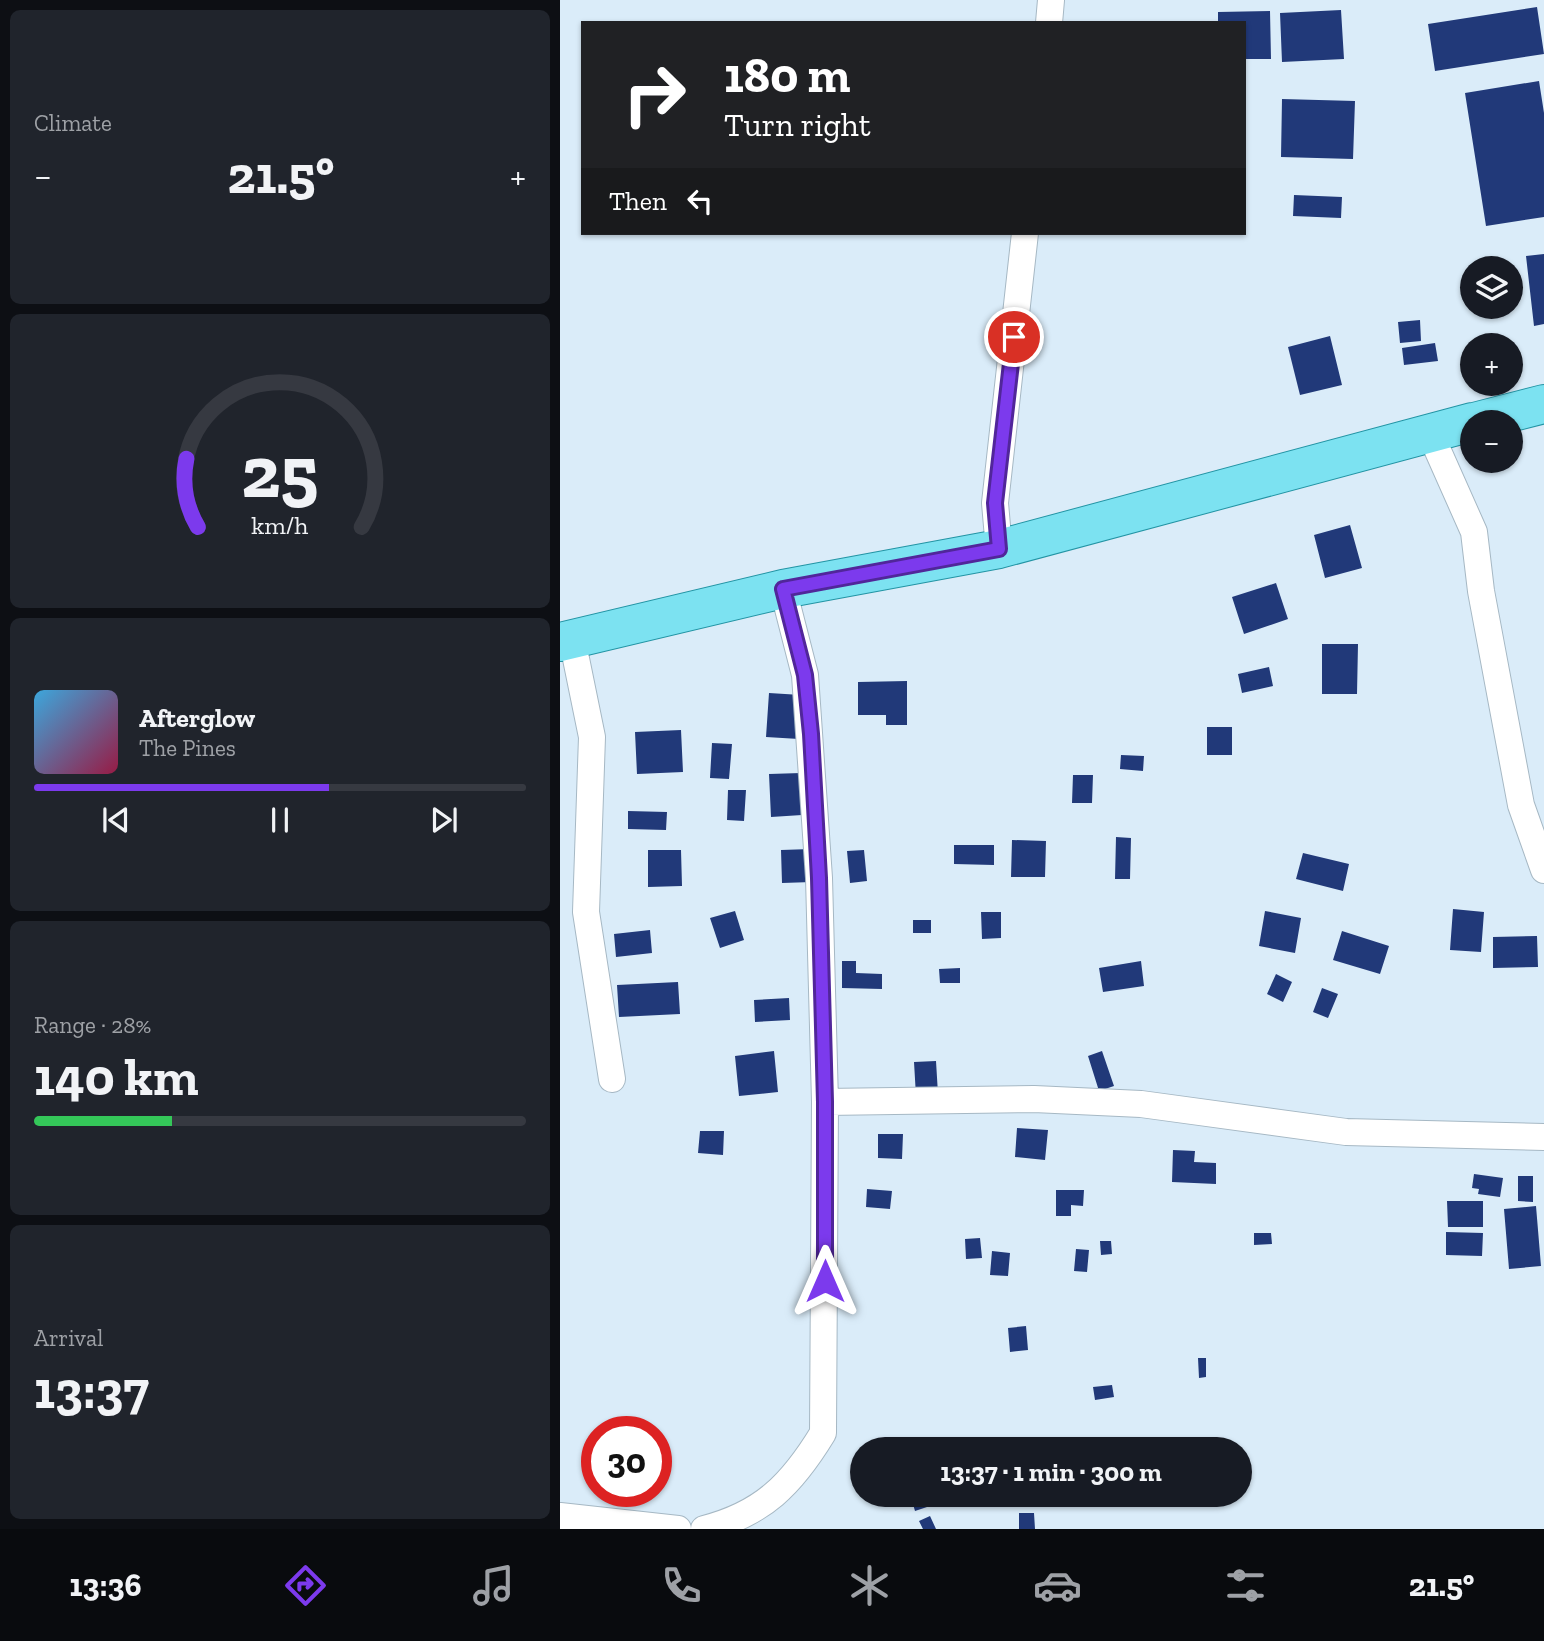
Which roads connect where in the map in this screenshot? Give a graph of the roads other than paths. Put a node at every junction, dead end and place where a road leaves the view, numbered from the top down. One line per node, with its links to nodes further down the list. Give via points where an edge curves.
1 (1051, 0): 2 (street)
2 (1049, 21)
3 (1025, 235): 8 (street, via 995,503)
4 (1544, 404): 5 (main road)
5 (1520, 410)
6 (1460, 425): 7 (main road)
7 (1430, 433): 8 (main road); 11 (street, via 1474,533 1521,805)
8 (999, 549): 9 (main road)
9 (783, 589): 10 (main road); 13 (street, via 805,675 811,734)
10 (566, 641): 12 (street, via 592,737 586,912)
11 (1544, 870)
12 (612, 1079)
13 (825, 1102): 14 (street, via 1034,1099 1141,1104 1346,1132); 17 (street, via 822,1433 804,1464 766,1503 735,1521)
14 (1544, 1137)
15 (560, 1516): 16 (street)
16 (678, 1529)
17 (704, 1529)

